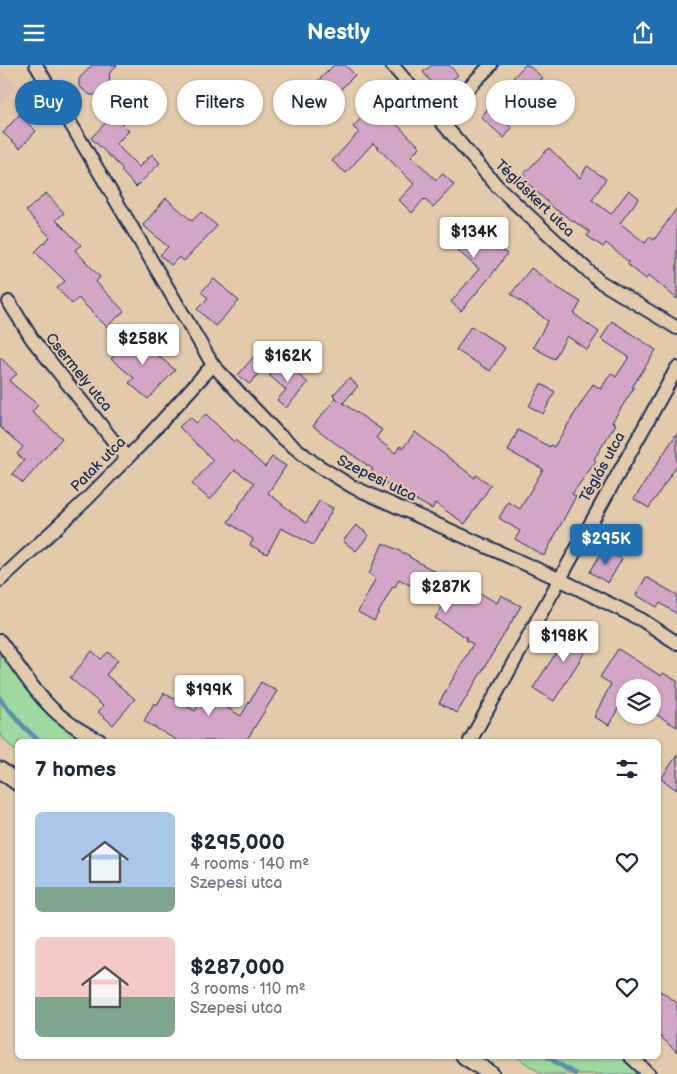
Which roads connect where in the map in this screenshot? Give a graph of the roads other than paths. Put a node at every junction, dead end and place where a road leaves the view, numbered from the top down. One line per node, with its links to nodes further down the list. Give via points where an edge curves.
1 (36, 65): 9 (street, Szepesi utca)
2 (392, 65): 4 (street, Tégláskert utca)
3 (491, 65): 5 (street)
4 (405, 80)
5 (476, 80)
6 (444, 125): 8 (street, Tégláskert utca, via 498,187 599,281)
7 (9, 302): 11 (street, Csermely utca, via 32,339)
8 (677, 328)
9 (213, 365): 11 (street, Patak utca); 12 (street, Szepesi utca, via 278,434 314,463 354,487)
10 (677, 368): 12 (street, Téglás utca)
11 (127, 458): 13 (street, Patak utca)
12 (559, 579): 15 (street, Szepesi utca, via 642,619); 17 (street, Téglás utca)
13 (0, 580)
14 (0, 641): 16 (street, via 58,714 81,732)
15 (677, 643)
16 (97, 739)
17 (471, 739)
18 (0, 770): 19 (street)
19 (15, 781)
20 (468, 1059): 22 (street)
21 (633, 1059): 23 (street)
22 (491, 1074)
23 (649, 1074)

